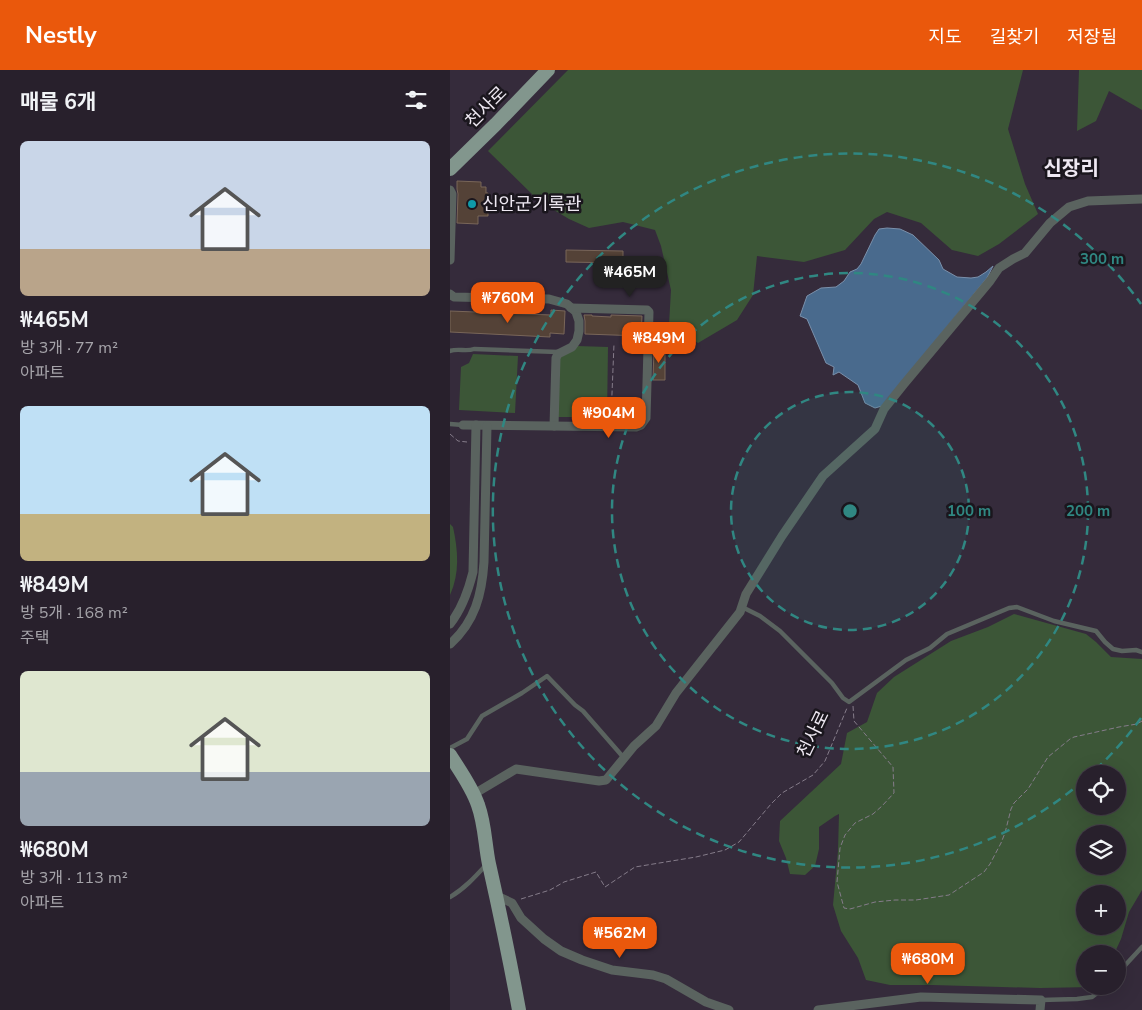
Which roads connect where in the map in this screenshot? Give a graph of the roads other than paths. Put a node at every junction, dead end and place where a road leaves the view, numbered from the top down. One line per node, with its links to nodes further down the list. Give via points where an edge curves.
1 (548, 70): 2 (main road, 천사로)
2 (450, 169)
3 (450, 190): 5 (street)
4 (1142, 199): 15 (street, via 1088,201 1069,207 1050,223 1025,253 999,268 884,409 874,429 823,476 746,594)
5 (450, 260)
6 (450, 294): 7 (street, via 454,297 549,299)
7 (571, 308): 9 (street, via 579,321 577,340 572,347); 14 (street, via 649,312 646,418 642,425 636,427)
8 (450, 351): 9 (lane)
9 (560, 352): 14 (street, via 556,358)
10 (450, 424): 11 (lane)
11 (463, 425): 12 (street)
12 (476, 425): 13 (street); 16 (street, via 473,572 467,594)
13 (486, 426): 14 (street); 17 (street, via 483,582 468,624)
14 (554, 426)
15 (742, 607): 18 (lane, 천사로, via 780,632 832,683 842,698 850,701 947,634 1009,608 1096,631 1113,649); 21 (street, via 676,693 656,726)
16 (450, 624)
17 (450, 644)
18 (1142, 652)
19 (450, 748): 21 (lane, via 466,739 482,716 547,676)
20 (450, 755): 22 (main road)
21 (624, 758): 22 (street, via 606,780 516,769)
22 (474, 794): 23 (main road)
23 (489, 862): 24 (main road); 25 (lane)
24 (497, 896): 30 (main road); 31 (street, via 512,903 527,923 561,951 612,970 666,979 706,1002)
25 (450, 897)
26 (1142, 947): 27 (lane)
27 (1126, 964)
28 (1095, 995): 29 (lane)
29 (1041, 1000): 32 (street, via 921,997); 33 (street)
30 (519, 1010)
31 (729, 1010)
32 (818, 1010)
33 (1040, 1010)

